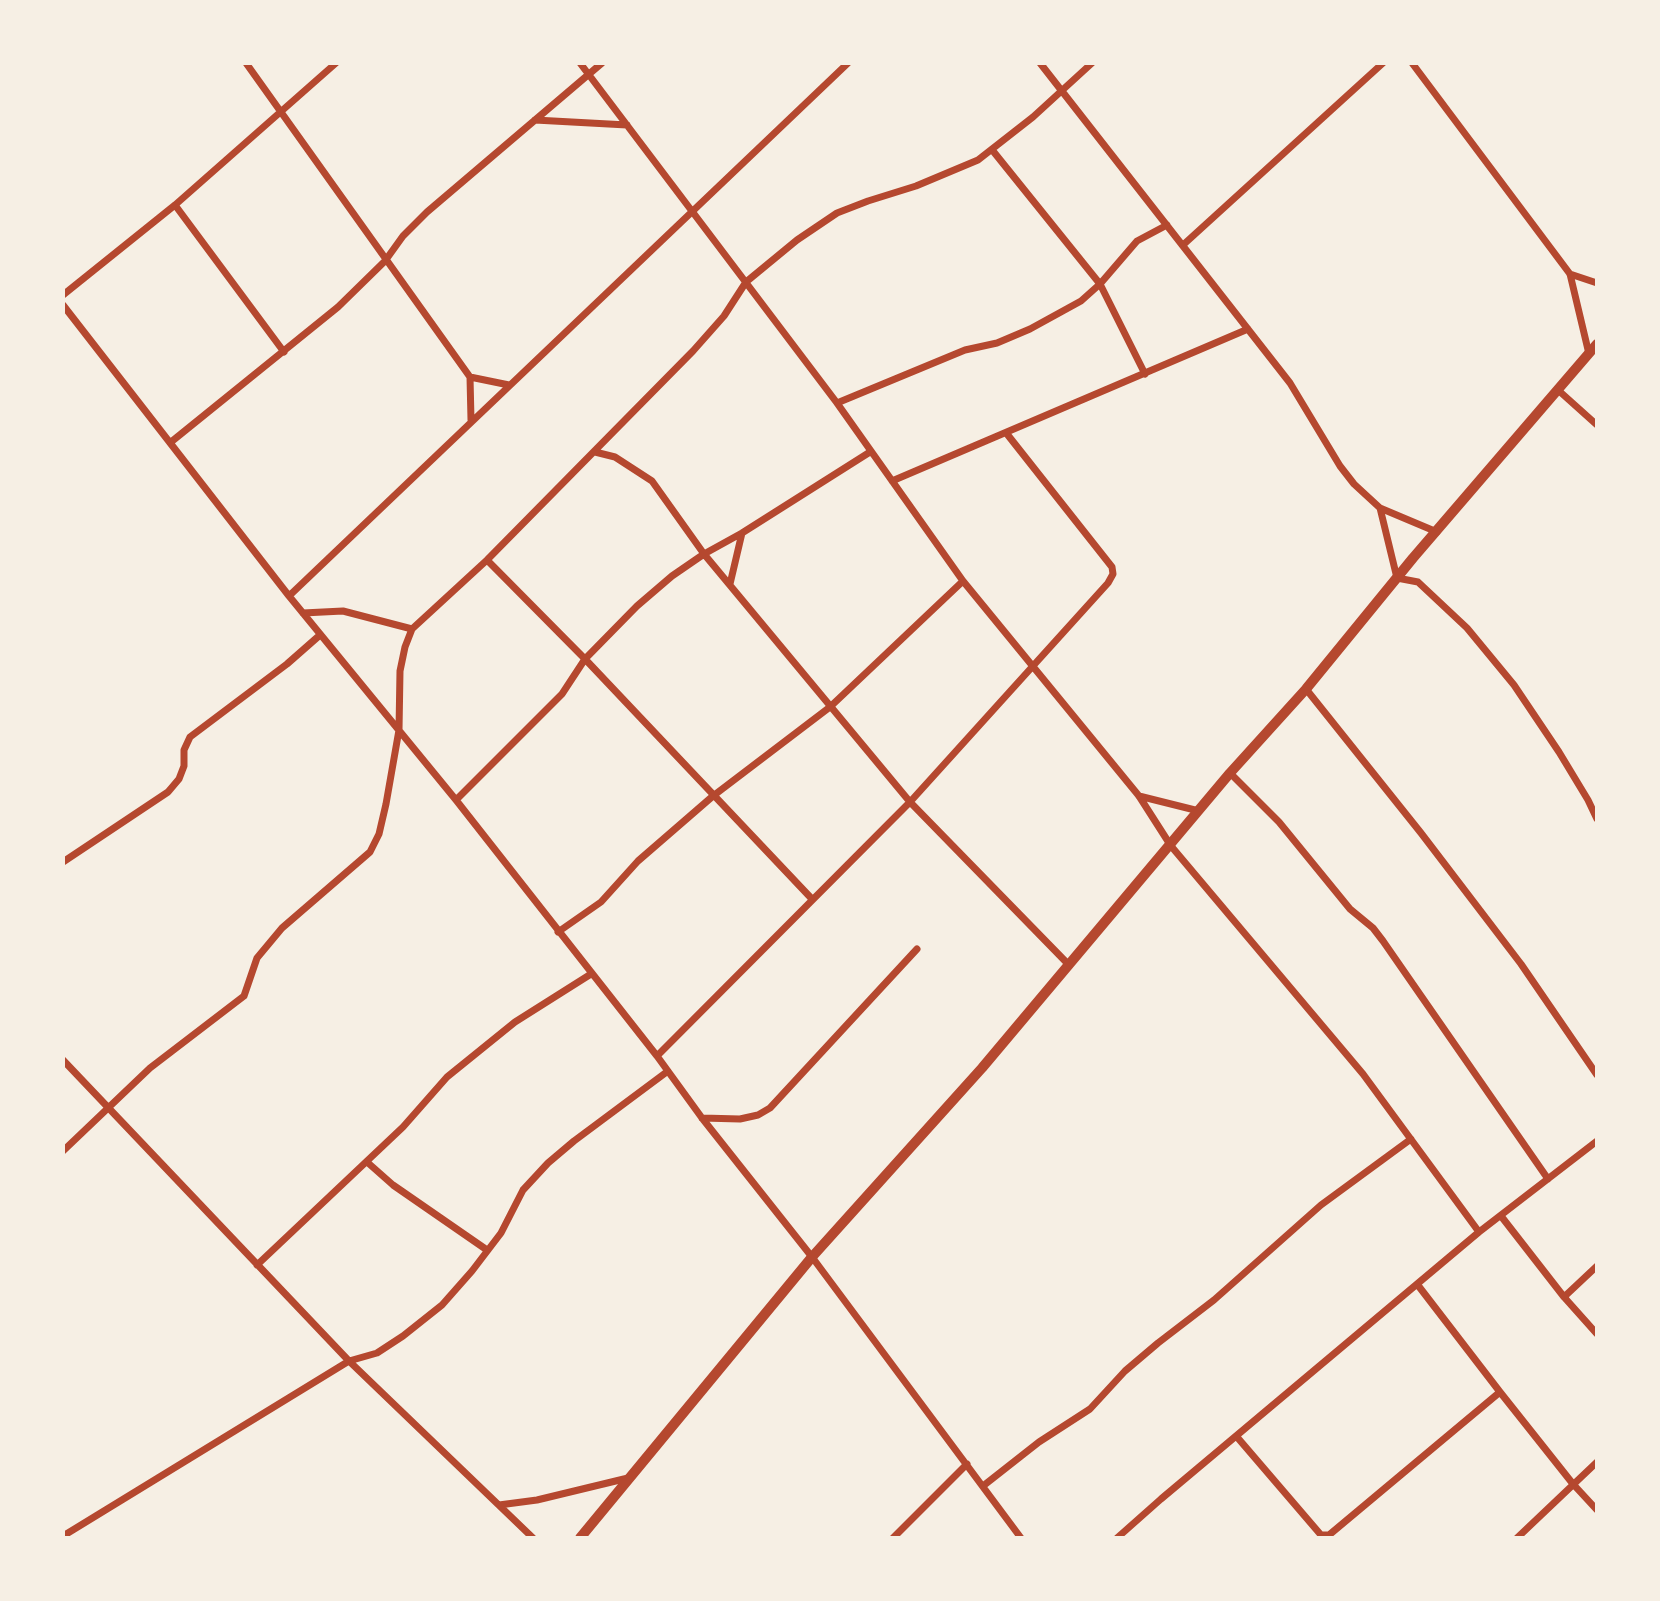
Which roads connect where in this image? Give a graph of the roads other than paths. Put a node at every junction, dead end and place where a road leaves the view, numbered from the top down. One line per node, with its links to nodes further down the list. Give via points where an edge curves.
1 (246, 63): 12 (street)
2 (336, 63): 12 (street)
3 (580, 63): 10 (street)
4 (602, 63): 10 (street)
5 (848, 63): 17 (street)
6 (1040, 63): 11 (street)
7 (1093, 63): 11 (street)
8 (1383, 63): 19 (street)
9 (1412, 63): 21 (street)
10 (589, 75): 13 (street); 14 (street)
11 (1061, 89): 15 (street); 18 (street)
12 (280, 111): 16 (street); 20 (street)
13 (534, 120): 14 (street); 20 (street, via 427,212)
14 (627, 125): 17 (street)
15 (993, 151): 22 (street, via 916,186 837,213); 24 (street)
16 (175, 205): 25 (street); 29 (street)
17 (692, 210): 22 (street); 33 (street)
18 (1167, 225): 19 (street); 24 (street, via 1138,241)
19 (1183, 245): 27 (street)
20 (385, 261): 29 (street); 32 (street)
21 (1570, 274): 23 (street); 30 (street)
22 (746, 282): 35 (street); 40 (street, via 724,316)
23 (1597, 283)
24 (1100, 284): 31 (street); 35 (street, via 1081,301 1030,330 965,350)
25 (63, 295)
26 (63, 305): 39 (street)
27 (1248, 329): 31 (street); 43 (street, via 1290,383 1340,466)
28 (1597, 344): 30 (street)
29 (284, 352): 39 (street)
30 (1589, 354): 34 (street)
31 (1145, 374): 38 (street)
32 (470, 377): 33 (street); 36 (street)
33 (509, 385): 36 (street)
34 (1558, 390): 37 (street); 44 (street)
35 (836, 403): 41 (street)
36 (471, 421): 51 (street)
37 (1597, 425)
38 (1007, 434): 42 (street); 56 (street, via 1114,574)
39 (171, 442): 51 (street)
40 (595, 452): 46 (street, via 615,457 652,481); 47 (street)
41 (870, 452): 42 (street); 45 (street)
42 (892, 481): 49 (street)
43 (1380, 508): 44 (street); 48 (street)
44 (1437, 532): 48 (street)
45 (742, 533): 46 (street); 50 (street)
46 (704, 554): 50 (street); 55 (street, via 637,606)
47 (487, 560): 53 (street); 55 (street)
48 (1397, 578): 57 (street); 65 (street, via 1418,582 1467,628 1514,685)
49 (963, 581): 56 (street); 58 (street)
50 (730, 584): 58 (street)
51 (289, 596): 52 (street)
52 (303, 613): 53 (street, via 343,611); 54 (street)
53 (412, 629): 59 (street, via 400,671)
54 (320, 635): 59 (street); 70 (street, via 190,737 179,779 168,792)
55 (586, 659): 62 (street); 64 (street, via 562,694)
56 (1032, 667): 63 (street); 66 (street)
57 (1306, 689): 60 (street); 79 (street, via 1521,964)
58 (830, 707): 62 (street); 66 (street)
59 (399, 730): 64 (street); 80 (street, via 379,834 370,852 282,928 257,958 244,996 150,1068)
60 (1230, 773): 67 (street); 86 (street, via 1279,822 1350,909 1373,928)
61 (1597, 795): 65 (street)
62 (713, 796): 71 (street); 72 (street, via 638,861 601,902)
63 (1139, 796): 67 (street); 69 (street)
64 (456, 800): 72 (street)
65 (1588, 800): 68 (street)
66 (910, 802): 71 (street); 74 (street)
67 (1199, 811): 69 (street)
68 (1597, 819)
69 (1171, 846): 74 (street); 82 (street, via 1363,1074)
70 (63, 862)
71 (812, 899): 76 (street)
72 (558, 932): 75 (street)
73 (917, 949): 81 (street, via 771,1108 740,1119)
74 (1069, 965): 90 (street)
75 (592, 974): 76 (street); 85 (street, via 515,1022 457,1069)
76 (657, 1056): 78 (street)
77 (63, 1060): 80 (street)
78 (668, 1071): 81 (street); 89 (street, via 548,1163 523,1190)
79 (1597, 1075)
80 (107, 1108): 84 (street); 91 (street)
81 (702, 1118): 90 (street)
82 (1411, 1139): 88 (street); 103 (street, via 1321,1205 1125,1371 1090,1409 1039,1441)
83 (1597, 1142): 86 (street)
84 (63, 1152)
85 (368, 1161): 89 (street, via 393,1185); 91 (street)
86 (1548, 1179): 87 (street)
87 (1501, 1216): 88 (street); 94 (street)
88 (1479, 1232): 93 (street)
89 (487, 1250): 96 (street, via 442,1305 421,1322 377,1353)
90 (812, 1257): 100 (street); 101 (street)
91 (257, 1265): 96 (street)
92 (1597, 1266): 94 (street)
93 (1417, 1284): 97 (street); 98 (street)
94 (1564, 1297): 95 (street)
95 (1595, 1329)
96 (349, 1361): 104 (street); 106 (street)
97 (1500, 1392): 98 (street, via 1329,1535 1321,1535); 102 (street)
98 (1237, 1437): 111 (street)
99 (1597, 1462): 102 (street)
100 (967, 1464): 103 (street); 109 (street)
101 (630, 1478): 104 (street); 108 (street)
102 (1573, 1484): 105 (street); 112 (street)
103 (983, 1486): 110 (street)
104 (499, 1505): 107 (street)
105 (1597, 1510)
106 (63, 1534)
107 (533, 1538)
108 (580, 1538)
109 (893, 1538)
110 (1021, 1538)
111 (1117, 1538)
112 (1517, 1538)

